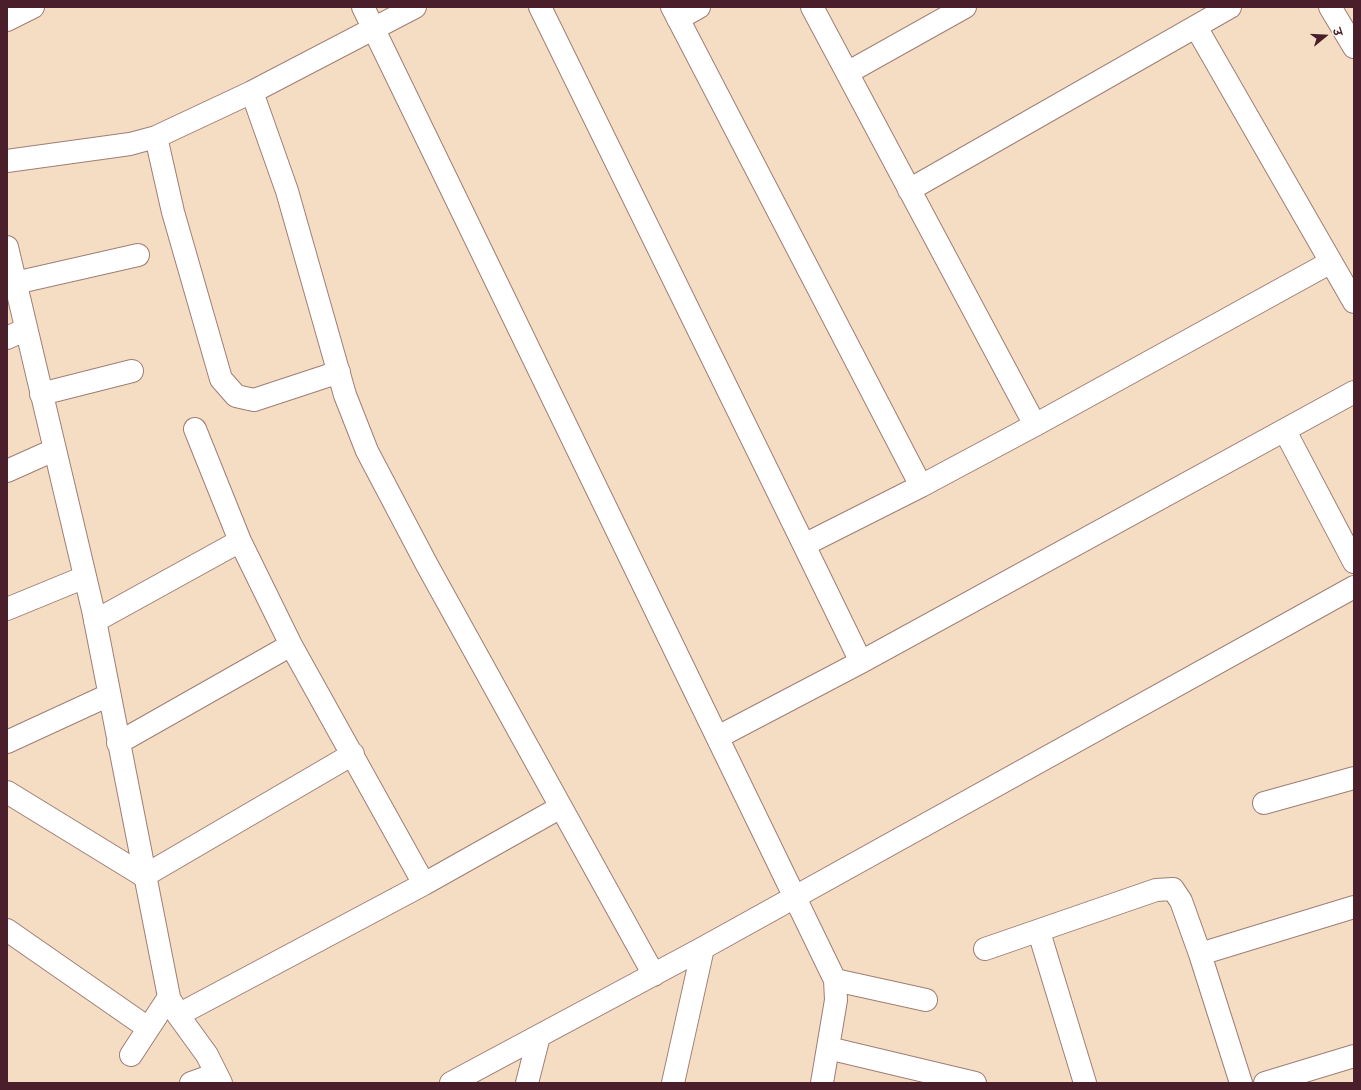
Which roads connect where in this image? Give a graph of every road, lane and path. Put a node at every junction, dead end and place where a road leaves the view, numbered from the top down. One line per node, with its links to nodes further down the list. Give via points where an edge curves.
1 (33, 7): 11 (street)
2 (363, 7): 14 (street)
3 (415, 7): 14 (street)
4 (540, 7): 38 (street)
5 (699, 7): 10 (street)
6 (812, 7): 16 (street)
7 (964, 7): 16 (street)
8 (1230, 7): 13 (street)
9 (1330, 7): 12 (street)
10 (675, 13): 36 (street)
11 (7, 20)
12 (1348, 23): 15 (street)
13 (1196, 27): 20 (street); 23 (street)
14 (373, 29): 17 (street); 47 (street)
15 (1354, 47)
16 (847, 73): 20 (street)
17 (252, 92): 18 (street); 28 (street, via 287,191)
18 (156, 137): 19 (street, via 130,144); 28 (street, via 172,212 221,379 236,396 254,400)
19 (7, 162)
20 (909, 190): 31 (street)
21 (7, 247): 24 (street)
22 (138, 255): 24 (street)
23 (1331, 262): 25 (street); 31 (street)
24 (15, 283): 26 (street)
25 (1354, 302)
26 (16, 333): 30 (street)
27 (132, 371): 30 (street)
28 (339, 372): 54 (street, via 367,451 426,565)
29 (1354, 392): 33 (street)
30 (41, 394): 34 (street)
31 (1035, 425): 36 (street)
32 (195, 429): 37 (street)
33 (1285, 431): 39 (street); 45 (street)
34 (54, 450): 35 (street); 40 (street)
35 (7, 471)
36 (921, 486): 38 (street)
37 (240, 541): 43 (street); 44 (street)
38 (804, 545): 45 (street)
39 (1354, 562)
40 (85, 577): 42 (street); 43 (street)
41 (1354, 587): 57 (street)
42 (7, 609)
43 (95, 621): 46 (street)
44 (291, 645): 49 (street); 50 (street)
45 (861, 662): 47 (street)
46 (109, 695): 48 (street); 49 (street)
47 (718, 737): 57 (street)
48 (7, 742)
49 (118, 742): 55 (street)
50 (353, 754): 55 (street); 56 (street)
51 (1354, 778): 53 (street)
52 (7, 792): 55 (street)
53 (1264, 803)
54 (561, 807): 56 (street); 64 (street)
55 (144, 876): 67 (street)
56 (424, 884): 67 (street)
57 (796, 897): 61 (street); 65 (street)
58 (1354, 907): 63 (street)
59 (7, 930): 68 (street)
60 (1039, 932): 62 (street); 63 (street, via 1156,890 1173,889 1181,901); 80 (street)
61 (703, 948): 64 (street); 77 (street)
62 (985, 949)
63 (1200, 954): 81 (street)
64 (654, 975): 69 (street)
65 (836, 980): 66 (street); 70 (street, via 836,1000)
66 (926, 1000)
67 (174, 1006): 68 (street); 73 (street, via 207,1055)
68 (148, 1028): 71 (street)
69 (539, 1036): 75 (street); 76 (street)
70 (828, 1048): 78 (street); 79 (street)
71 (131, 1055)
72 (1354, 1056): 82 (street)
73 (218, 1079): 74 (street)
74 (191, 1083)
75 (451, 1083)
76 (527, 1083)
77 (673, 1083)
78 (822, 1083)
79 (975, 1083)
80 (1085, 1083)
81 (1241, 1083)
82 (1265, 1083)

